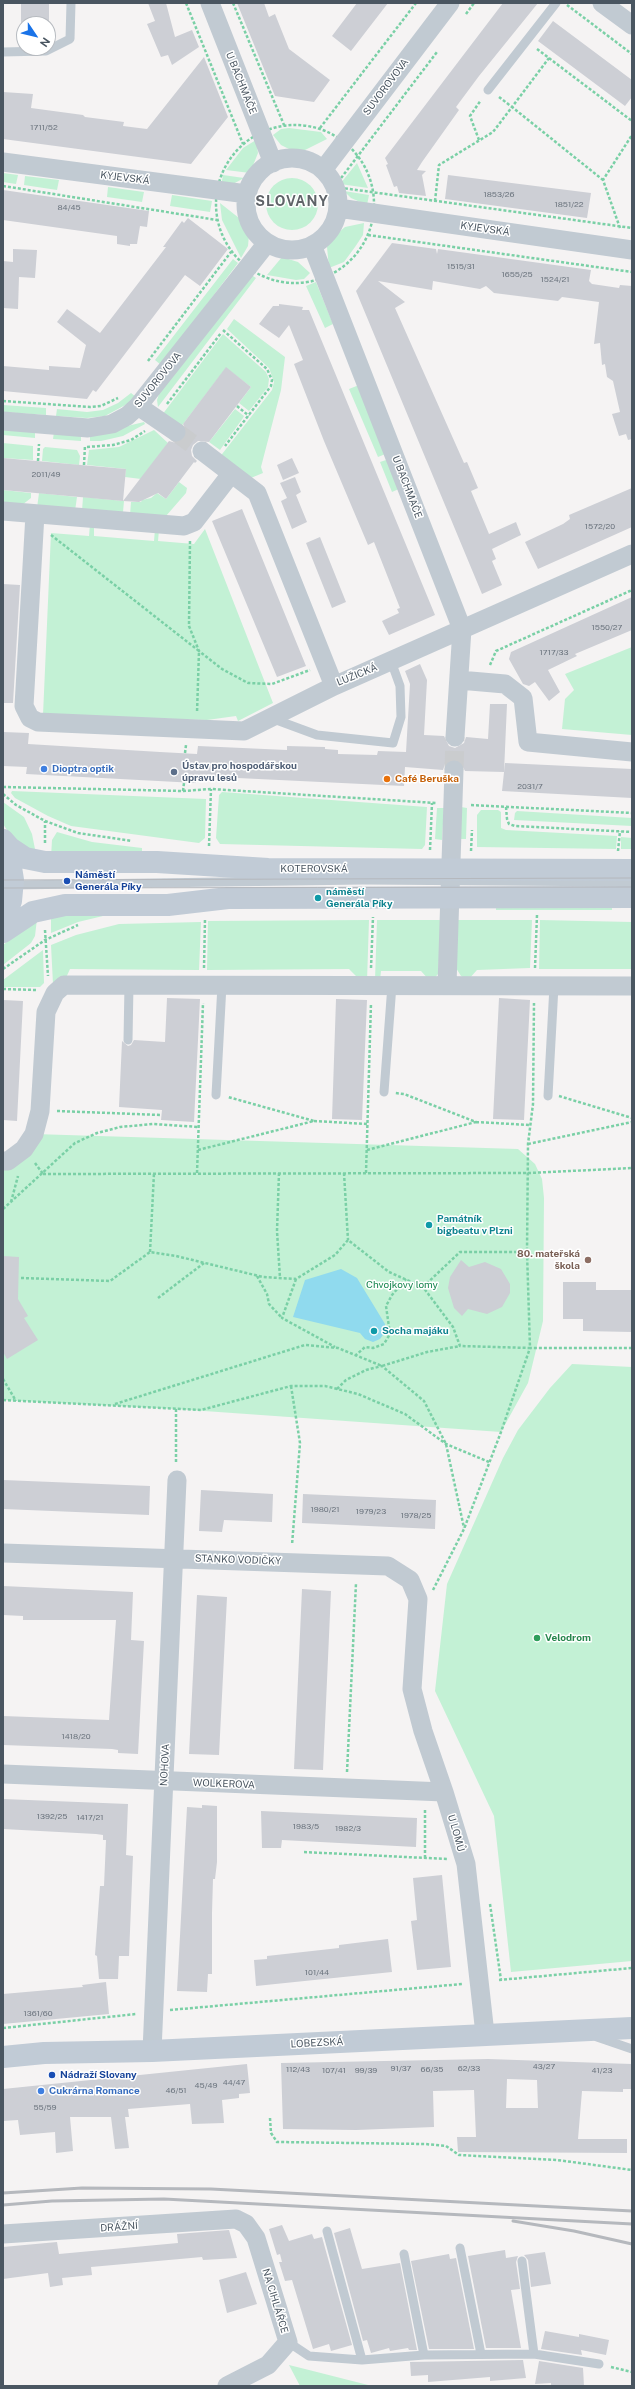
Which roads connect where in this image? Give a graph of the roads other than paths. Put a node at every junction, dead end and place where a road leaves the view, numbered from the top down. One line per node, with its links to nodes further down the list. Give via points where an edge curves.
1 (70, 3): 7 (lane, via 70,38 46,51)
2 (210, 3): 10 (street, U BACHMAČE)
3 (450, 3): 11 (street, SUVOROVOVA)
4 (556, 3): 8 (lane)
5 (602, 3): 6 (street)
6 (632, 25)
7 (3, 52)
8 (488, 90)
9 (3, 162): 12 (street, KYJEVSKÁ)
10 (273, 162): 11 (street, via 286,158 299,159 312,162); 12 (street, via 255,177)
11 (323, 170): 13 (street, via 335,187)
12 (247, 194): 14 (street, via 246,208 250,222 257,234)
13 (338, 208): 15 (street, via 334,223 325,236); 16 (street, KYJEVSKÁ)
14 (268, 243): 15 (street, via 285,249 299,249); 17 (street, SUVOROVOVA)
15 (312, 245): 25 (street, U BACHMAČE)
16 (632, 250)
17 (138, 406): 18 (street, SUVOROVOVA, via 127,416 101,427); 19 (street)
18 (3, 421)
19 (176, 432)
20 (208, 456): 21 (street, LUŽICKÁ)
21 (231, 474): 23 (street, via 194,522 184,526); 28 (street, LUŽICKÁ, via 257,492)
22 (3, 511): 23 (street)
23 (35, 518): 29 (street, via 24,706 30,718 38,722 244,731)
24 (632, 554): 25 (street, LUŽICKÁ)
25 (462, 629): 26 (street, LUŽICKÁ); 27 (street, U BACHMAČE)
26 (390, 661): 28 (street, LUŽICKÁ); 29 (lane, via 400,686 401,717 392,743 317,735)
27 (459, 680): 30 (street, U BACHMAČE); 31 (street, via 505,684 523,698 528,742)
28 (334, 686): 29 (street)
29 (270, 718)
30 (455, 737)
31 (632, 752)
32 (454, 770): 35 (street)
33 (3, 841): 35 (street, KOTEROVSKÁ, via 25,858 45,862 157,862 268,869); 37 (street, KOTEROVSKÁ, via 10,861)
34 (625, 862): 35 (street, KOTEROVSKÁ)
35 (451, 875): 36 (lane, KOTEROVSKÁ); 37 (lane, KOTEROVSKÁ); 38 (street, KOTEROVSKÁ); 40 (street, KOTEROVSKÁ, via 168,905 65,905 33,912); 44 (street)
36 (632, 882)
37 (8, 885): 39 (street, KOTEROVSKÁ, via 11,901)
38 (632, 897)
39 (3, 924)
40 (3, 932)
41 (129, 985): 42 (street); 47 (lane); 51 (street, via 67,984 53,990 46,1012 39,1118 24,1150)
42 (222, 985): 43 (street); 49 (lane)
43 (392, 985): 44 (street); 48 (lane)
44 (447, 985): 45 (street)
45 (554, 986): 46 (street); 50 (lane)
46 (632, 986)
47 (128, 1040)
48 (384, 1092)
49 (216, 1095)
50 (548, 1096)
51 (6, 1161)
52 (177, 1480): 54 (street, NOHOVA)
53 (3, 1553): 54 (street, STANKO VODIČKY)
54 (174, 1558): 55 (street, STANKO VODIČKY, via 388,1566 410,1580 418,1599); 57 (street, NOHOVA)
55 (415, 1636): 58 (street, U LOMŮ, via 412,1689)
56 (3, 1774): 57 (street, WOLKEROVA)
57 (164, 1782): 58 (street, WOLKEROVA); 63 (street, NOHOVA)
58 (444, 1792): 61 (street, U LOMŮ, via 464,1860)
59 (632, 2028): 60 (street, LOBEZSKÁ)
60 (579, 2030): 61 (street, LOBEZSKÁ); 62 (lane)
61 (485, 2034): 63 (street, LOBEZSKÁ)
62 (632, 2049)
63 (152, 2051): 64 (street, LOBEZSKÁ, via 85,2051)
64 (3, 2057)
65 (236, 2219): 67 (street, DRÁŽNÍ); 71 (street, NA CIHLÁŘCE, via 246,2224 256,2238)
66 (327, 2231): 75 (lane)
67 (3, 2234)
68 (460, 2248): 72 (lane)
69 (404, 2254): 74 (lane)
70 (522, 2261): 73 (lane)
71 (288, 2342): 75 (lane, via 309,2356); 77 (street, NA CIHLÁŘCE, via 268,2365)
72 (481, 2354): 73 (lane); 74 (lane)
73 (534, 2354): 76 (lane)
74 (424, 2355): 75 (lane)
75 (362, 2360)
76 (599, 2364)
77 (227, 2386)

